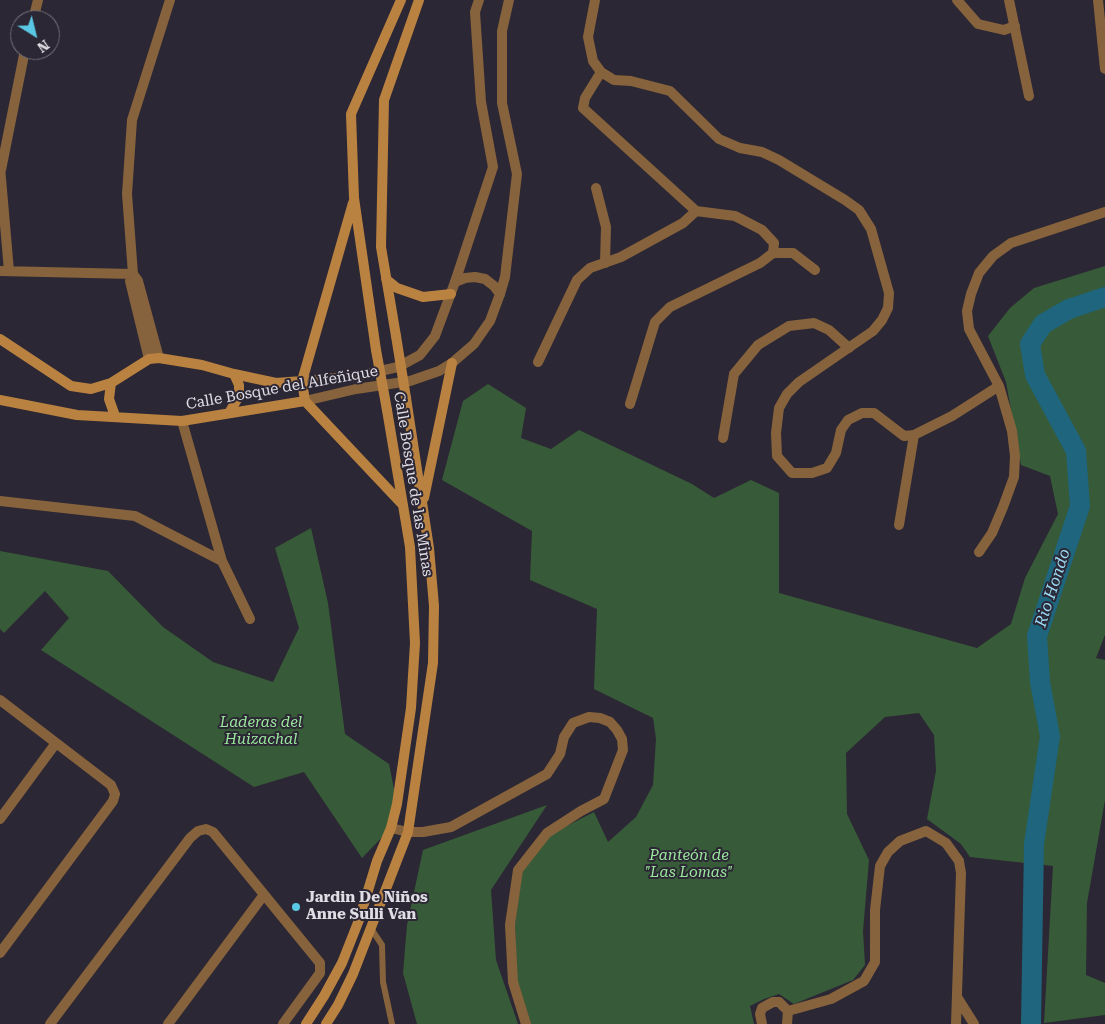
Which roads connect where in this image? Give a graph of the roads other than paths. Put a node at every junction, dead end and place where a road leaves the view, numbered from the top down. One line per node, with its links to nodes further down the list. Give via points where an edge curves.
1 (170, 0): 24 (street, via 132,120 127,194)
2 (401, 0): 17 (main road, Calle Bosque de las Minas, via 351,114)
3 (420, 0): 25 (main road, Calle Bosque de las Minas, via 384,100 381,247)
4 (479, 0): 26 (street, Calle Bosque del Alfeñique, via 475,12 481,102 493,167)
5 (509, 0): 28 (street, Calle Bosque del Alfeñique, via 502,30 502,103 517,174 505,277)
6 (595, 0): 13 (street, via 588,37 593,60)
7 (957, 0): 10 (street, via 978,24 1004,30)
8 (1009, 0): 10 (street)
9 (1098, 0): 12 (street)
10 (1015, 26): 14 (street)
11 (23, 60): 15 (street)
12 (1105, 69)
13 (600, 72): 18 (street, via 582,108); 30 (street, via 614,80 670,91 719,139 740,148 762,152 859,210 871,229 889,293 882,320 873,331)
14 (1029, 96)
15 (0, 168): 23 (street)
16 (596, 188): 21 (street, via 606,227)
17 (354, 198): 35 (main road); 47 (main road, Calle Bosque de las Minas, bridge)
18 (696, 211): 20 (street, via 734,216 762,230); 21 (street, via 682,223)
19 (1105, 212): 37 (street, via 1011,243 993,256 979,273 970,294 967,311 969,329)
20 (774, 248): 22 (street, via 793,253); 40 (street, via 760,263 670,307 656,322)
21 (605, 263): 32 (street, via 590,268 577,280)
22 (816, 270)
23 (4, 271): 24 (street)
24 (133, 274): 31 (street, via 138,281)
25 (386, 279): 27 (main road, via 397,288 423,297); 48 (main road, Calle Bosque de las Minas, bridge)
26 (455, 282): 27 (street, Calle Bosque del Alfeñique); 28 (street, via 475,277 490,282)
27 (451, 294): 35 (street, Calle Bosque del Alfeñique, via 435,336 420,355 398,367 357,376)
28 (500, 294): 33 (street, Calle Bosque del Alfeñique, via 490,321 481,334)
29 (0, 339): 36 (main road, via 71,386 91,389)
30 (849, 348): 44 (street, via 799,382 779,408 777,456 783,465 792,473 799,474 827,468 836,453 841,430 848,420 862,413 874,414 904,436); 45 (street, via 829,330 814,323 790,326 758,345 734,374)
31 (154, 359): 34 (main road, Calle Bosque del Alfeñique, via 202,365); 36 (main road)
32 (538, 362)
33 (452, 363): 39 (street, Calle Bosque del Alfeñique, via 410,381); 48 (main road)
34 (234, 374): 35 (main road, Calle Bosque del Alfeñique, via 276,383); 41 (main road, via 239,396)
35 (302, 381): 39 (main road)
36 (111, 383): 42 (main road, via 109,399)
37 (999, 386): 44 (street, via 952,416); 50 (street, via 1012,430 1014,477 992,533)
38 (0, 400): 42 (main road, Calle Bosque del Alfeñique, via 76,414)
39 (305, 401): 41 (main road, Calle Bosque del Alfeñique); 47 (main road)
40 (630, 404)
41 (229, 413): 43 (main road, Calle Bosque del Alfeñique)
42 (115, 416): 43 (main road, Calle Bosque del Alfeñique)
43 (182, 421): 51 (street)
44 (914, 435): 49 (street)
45 (723, 438)
46 (0, 501): 51 (street, via 135,516)
47 (403, 506): 56 (main road, Calle Bosque de las Minas, via 410,547 415,644 411,708)
48 (422, 506): 57 (main road, Calle Bosque de las Minas, via 434,606 433,663)
49 (899, 525)
50 (979, 552)
51 (222, 560): 52 (street)
52 (250, 619)
53 (0, 700): 54 (street)
54 (56, 742): 55 (street); 60 (street, via 111,785 113,801)
55 (0, 819)
56 (391, 828): 57 (street); 66 (main road, Calle Bosque de las Minas, via 342,963)
57 (408, 832): 59 (main road, Calle Bosque de las Minas); 69 (street, via 451,828 547,774 573,723 589,717 600,718 617,730 623,750 604,799 547,833 518,870 510,935 513,982)
58 (263, 896): 63 (street, via 213,832 206,829 198,831); 64 (street); 65 (street, via 320,963 320,973)
59 (372, 930): 67 (main road, Calle Bosque de las Minas); 68 (lane, via 382,945 383,982)
60 (0, 953)
61 (957, 997): 62 (street, via 960,861 946,843 926,832 900,841 880,866 874,910 875,962 864,981 831,999); 72 (street); 73 (street)
62 (788, 1011): 70 (street, via 779,1002 767,1004 760,1014); 71 (street)
63 (50, 1024)
64 (168, 1024)
65 (283, 1024)
66 (306, 1024)
67 (326, 1024)
68 (392, 1024)
69 (526, 1024)
70 (762, 1024)
71 (787, 1024)
72 (956, 1024)
73 (974, 1024)

